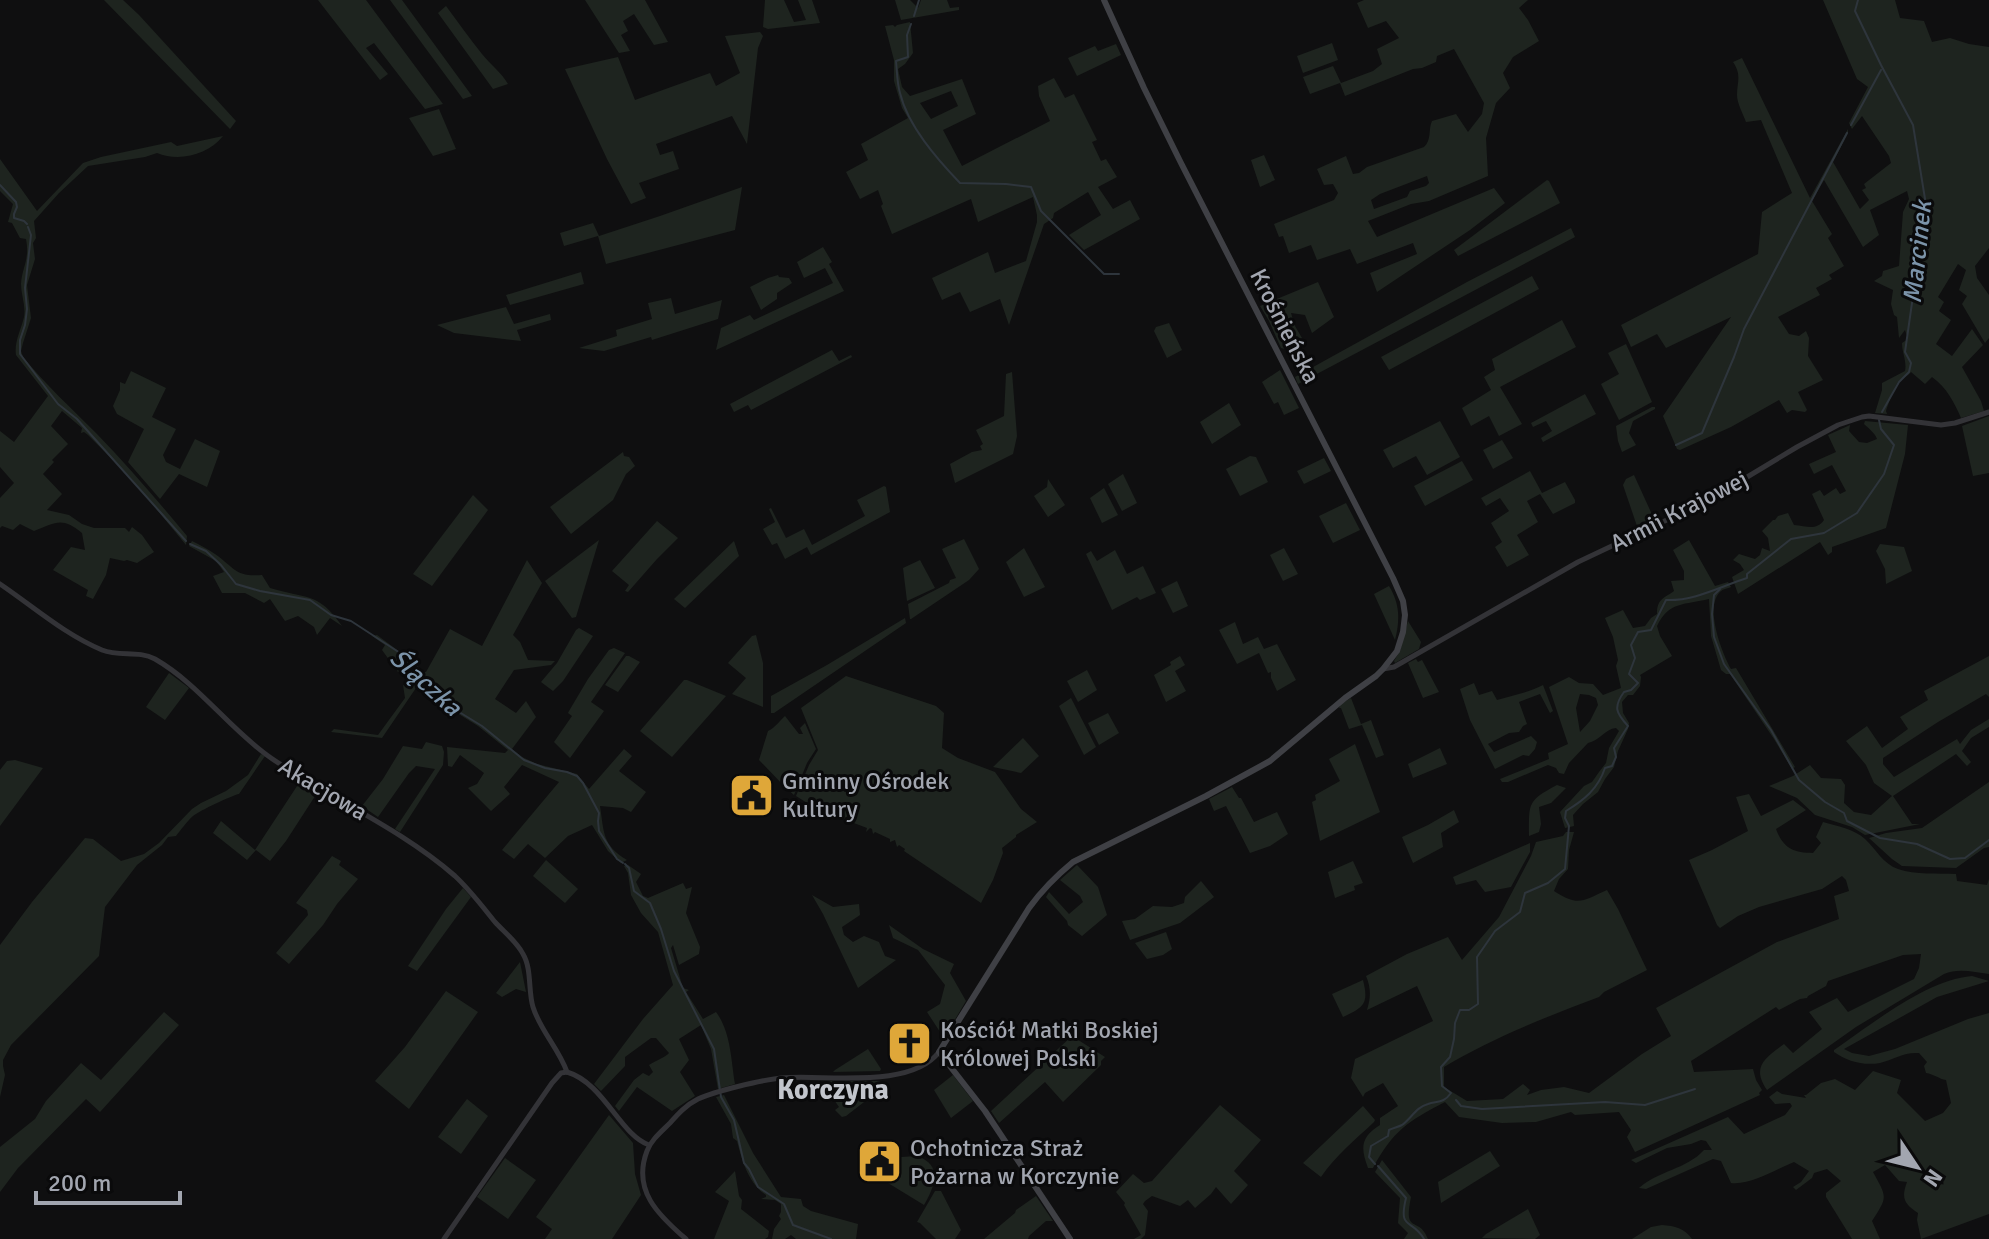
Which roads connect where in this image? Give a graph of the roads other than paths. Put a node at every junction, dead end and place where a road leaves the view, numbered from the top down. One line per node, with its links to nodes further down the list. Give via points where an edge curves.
1 (1104, 0): 4 (main road, Krośnieńska, via 1400,593 1403,632)
2 (1989, 412): 4 (street, Armii Krajowej, via 1941,425 1869,416 1838,425 1709,500 1578,562)
3 (0, 584): 6 (street, Akacjowa, via 105,651 154,658 268,755 358,808 455,877 524,954 532,1005)
4 (1383, 669): 5 (main road, via 1270,761 1073,862 1056,876 1029,908)
5 (939, 1052): 7 (street, via 897,1076 779,1078 717,1093 687,1106); 10 (main road)
6 (567, 1072): 7 (street, via 590,1086 634,1137); 8 (street, via 552,1083)
7 (649, 1145): 9 (street, via 642,1167 646,1194)
8 (444, 1239)
9 (686, 1239)
10 (1070, 1239)

